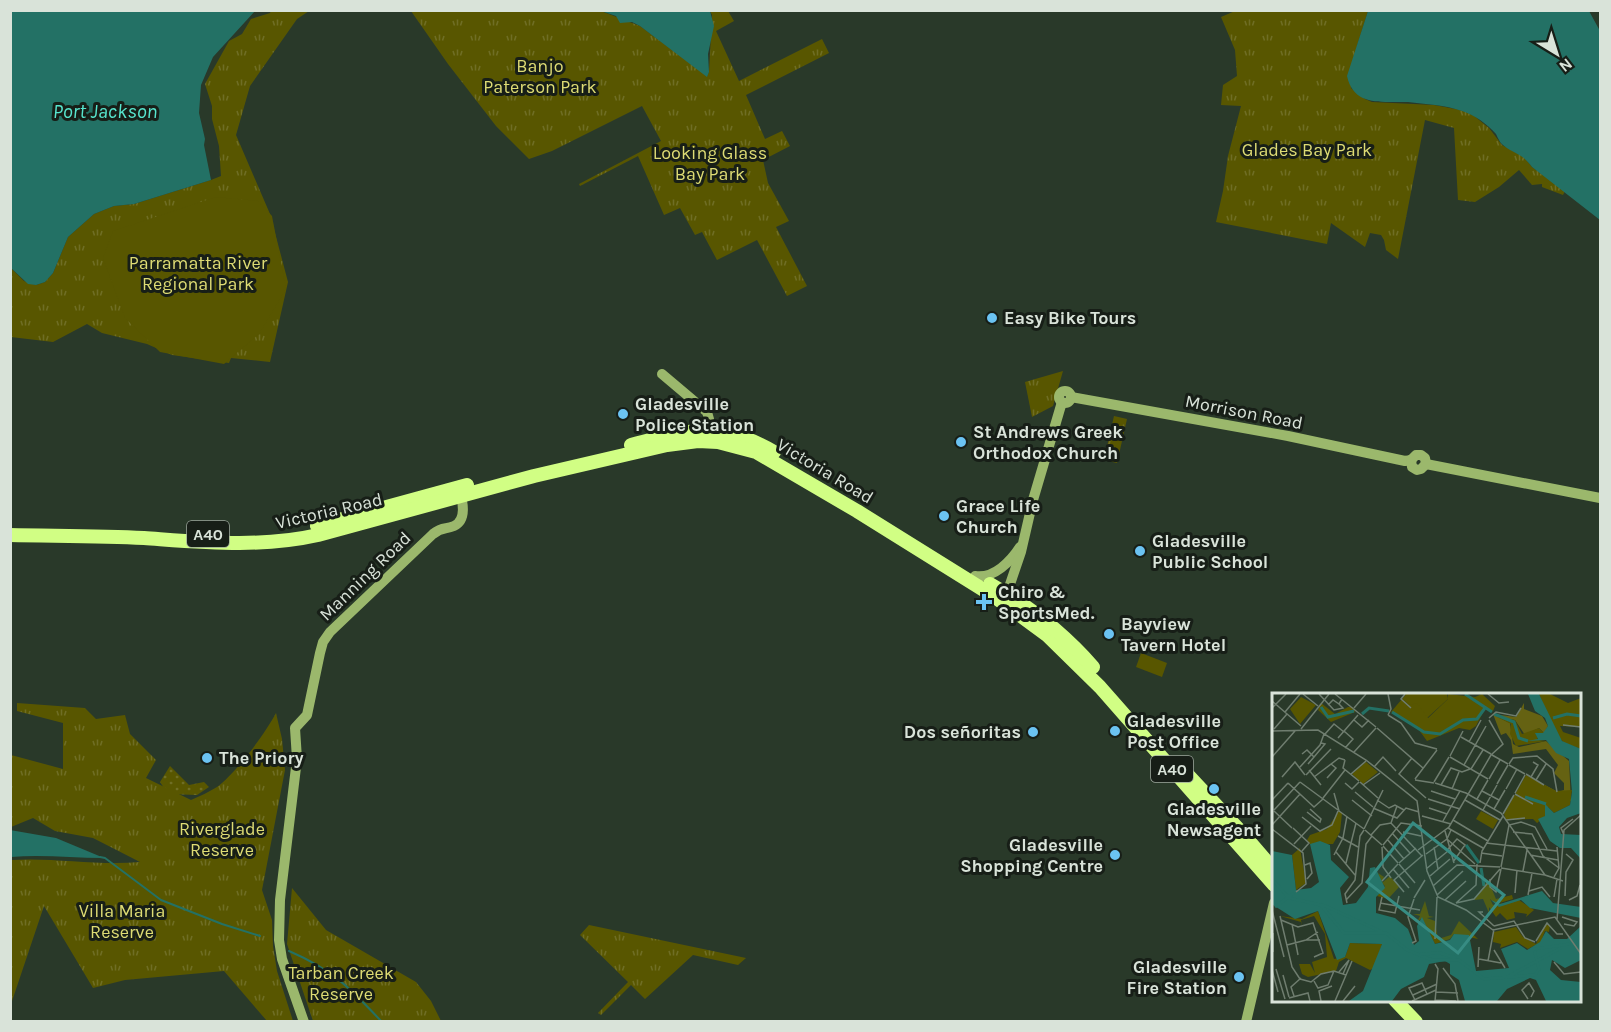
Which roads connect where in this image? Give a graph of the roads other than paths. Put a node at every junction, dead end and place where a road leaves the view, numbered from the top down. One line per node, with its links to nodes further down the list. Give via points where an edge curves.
1 (662, 374): 2 (street, via 706,412)
2 (708, 436): 3 (highway, Victoria Road / A40); 8 (highway, Victoria Road / A40, via 747,438 766,447); 9 (highway, Victoria Road / A40, via 762,455)
3 (460, 491): 5 (highway, Victoria Road / A40, via 269,536); 6 (highway, Victoria Road / A40, via 318,536 286,542); 15 (street, Manning Road, via 463,512 458,524 433,534 323,642 307,715 295,728 297,759 279,940)
4 (1600, 498): 7 (street, Morrison Road, via 1426,464 1417,470 1411,460 1066,399)
5 (10, 528)
6 (10, 535)
7 (1022, 543): 8 (street, via 1015,555 992,574); 9 (street)
8 (975, 576): 9 (highway, Victoria Road / A40)
9 (1001, 595): 10 (highway, Victoria Road / A40, via 1053,627 1085,658); 11 (highway, Victoria Road / A40, via 1078,664)
10 (1272, 868)
11 (1272, 883)
12 (1272, 912): 16 (street)
13 (1387, 1002): 17 (highway)
14 (1397, 1002): 18 (highway)
15 (304, 1022)
16 (1246, 1022)
17 (1406, 1022)
18 (1416, 1022)

